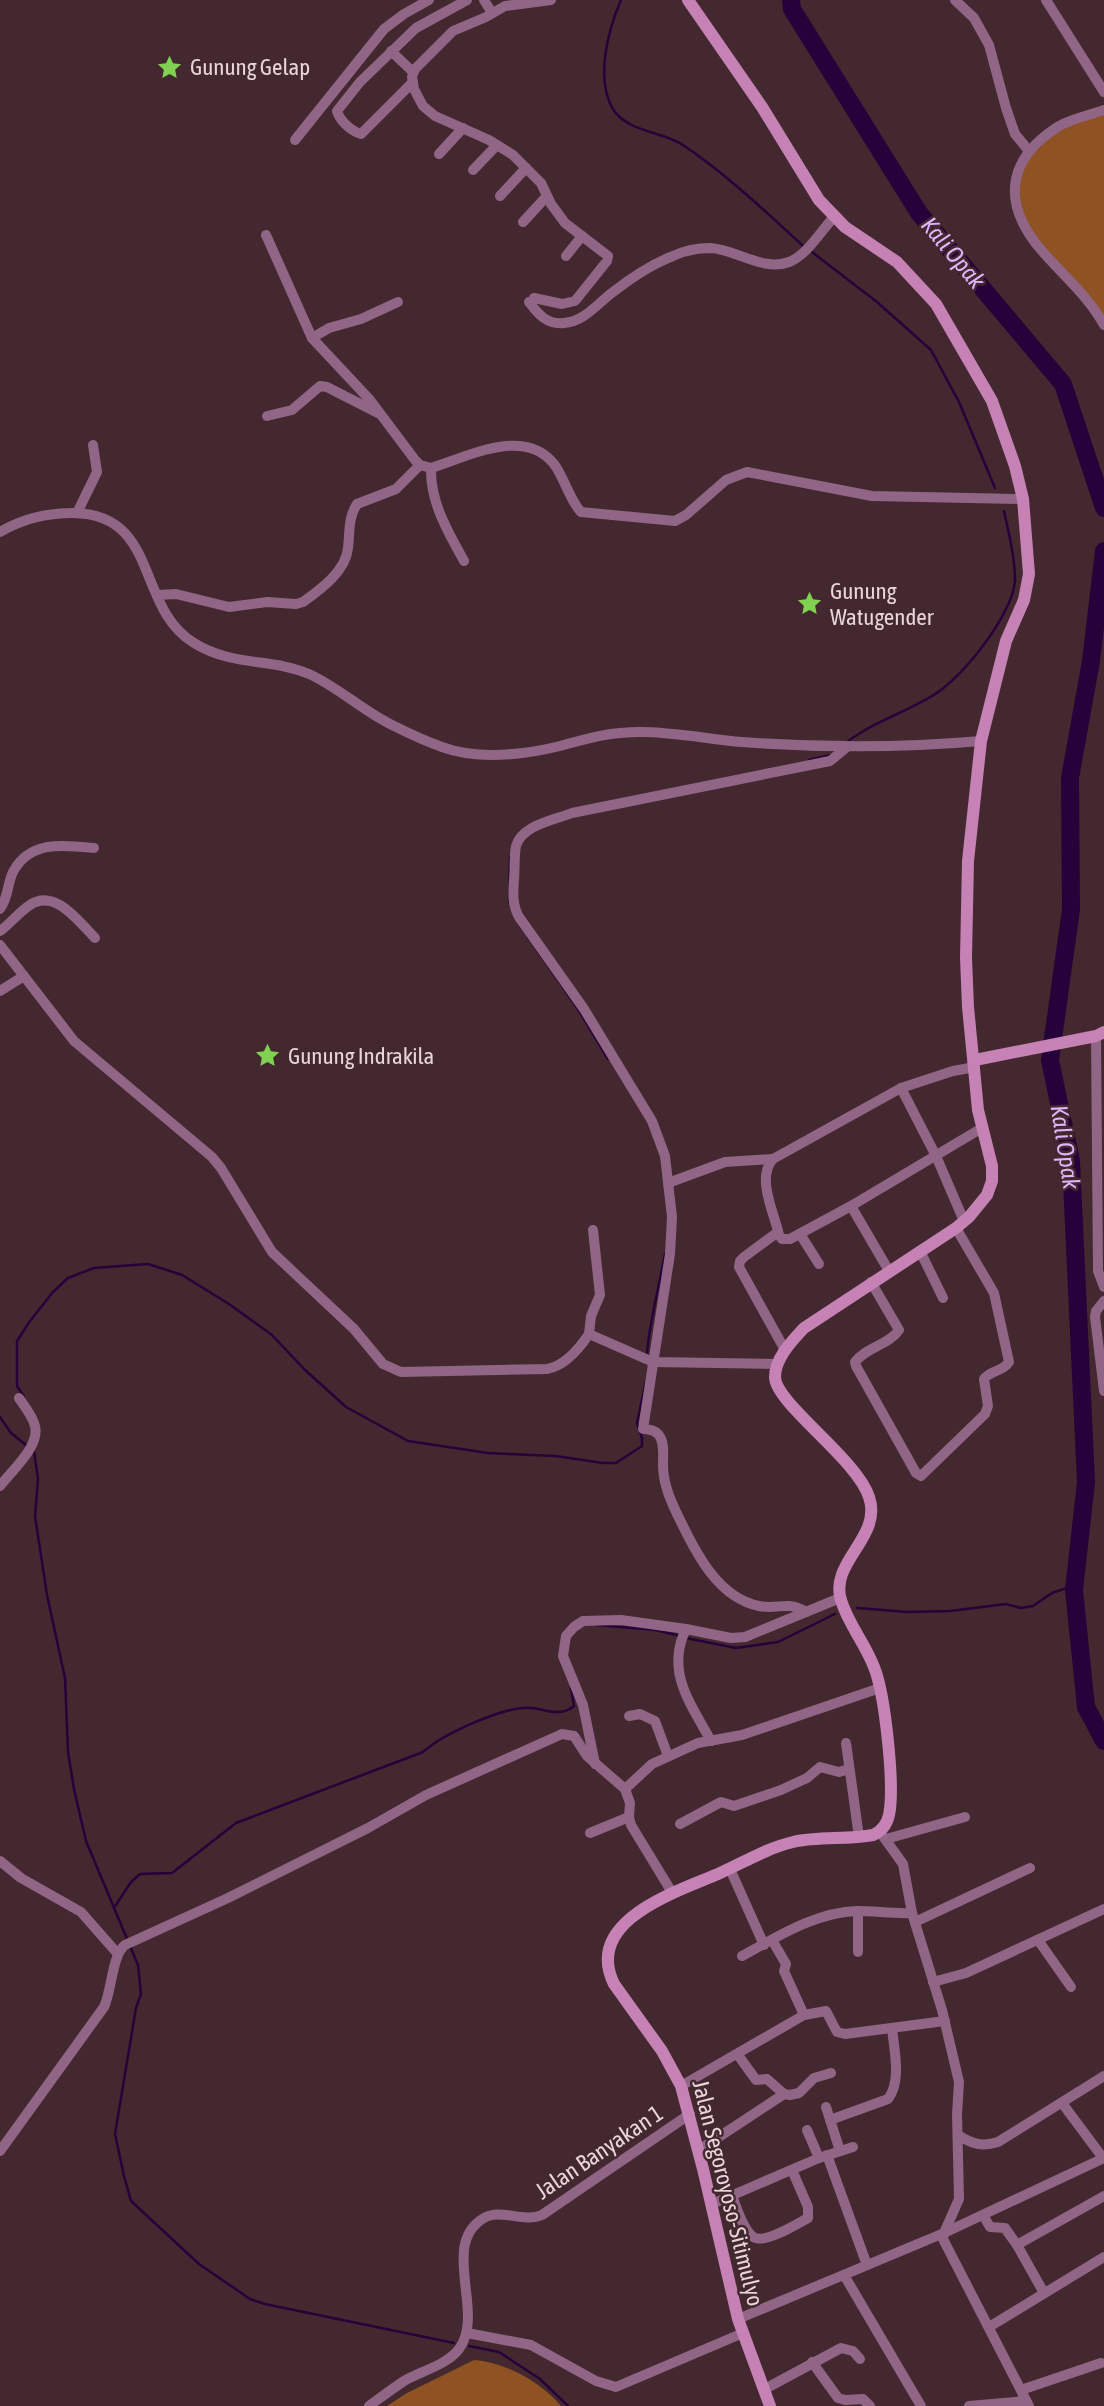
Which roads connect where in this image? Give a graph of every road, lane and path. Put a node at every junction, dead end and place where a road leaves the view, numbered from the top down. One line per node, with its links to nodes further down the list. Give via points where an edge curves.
1 (429, 0): 14 (street, via 384,29)
2 (467, 0): 9 (street, via 416,28)
3 (484, 0): 8 (street)
4 (551, 0): 8 (street, via 509,5)
5 (688, 0): 22 (main road)
6 (955, 0): 16 (street, via 974,18 989,45 1006,108)
7 (1046, 0): 11 (street)
8 (492, 13): 10 (street, via 453,32)
9 (391, 51): 10 (street); 10 (street, via 345,99 338,116 361,134)
10 (413, 77): 13 (street, via 428,111)
11 (1104, 92)
12 (1104, 110): 16 (street, via 1060,126)
13 (463, 128): 15 (street); 17 (street)
14 (295, 141)
15 (497, 145): 18 (street); 19 (street)
16 (1029, 151): 28 (street, via 1017,170 1016,209 1027,232)
17 (439, 154)
18 (526, 167): 20 (street); 21 (street)
19 (472, 170)
20 (500, 196)
21 (547, 196): 23 (street); 25 (street, via 565,223)
22 (834, 217): 25 (street, via 790,262 767,263 718,249 693,250 654,265 579,319 564,324 541,317 532,300 575,301 608,258); 34 (main road, via 897,262 946,318 992,401)
23 (523, 222)
24 (266, 234): 29 (street)
25 (582, 236): 26 (street)
26 (566, 256)
27 (398, 302): 29 (street)
28 (1104, 325)
29 (312, 338): 30 (street)
30 (382, 415): 31 (street, via 320,386 292,410); 33 (street)
31 (267, 416)
32 (93, 445): 35 (street, via 97,472)
33 (426, 467): 34 (street, via 501,446 528,448 555,466 581,512 668,522 686,515 726,480 747,472 872,496); 37 (street, via 440,517); 38 (street, via 396,489 357,504 341,568 303,602 229,607 176,594)
34 (1023, 499): 39 (main road, via 1029,574 1024,600 1006,641)
35 (77, 513): 36 (street, via 40,516); 38 (street, via 93,515 124,530 136,545)
36 (0, 532)
37 (464, 561)
38 (157, 596): 40 (street, via 176,629 194,643 236,660 310,674 370,714 444,748 495,754 559,746 610,732)
39 (981, 741): 40 (street); 49 (main road, via 968,861 966,958)
40 (847, 747): 54 (street, via 830,761 572,813 535,827 516,846 515,910 584,1009 652,1121 665,1156)
41 (94, 848): 42 (street, via 60,844 35,850 13,871)
42 (0, 909)
43 (0, 931): 44 (street, via 45,899 68,911)
44 (95, 938)
45 (2, 952): 46 (street)
46 (24, 976): 47 (street); 67 (street, via 74,1041 212,1157 272,1252 391,1370 547,1369 561,1364)
47 (0, 990)
48 (1100, 1034): 49 (main road); 64 (street, via 1098,1271)
49 (975, 1063): 50 (street); 51 (main road)
50 (901, 1088): 52 (street); 53 (street)
51 (982, 1128): 52 (street); 56 (main road, via 992,1181 987,1195)
52 (936, 1156): 55 (street); 56 (street)
53 (773, 1159): 54 (street, via 725,1161); 58 (street, via 765,1178)
54 (668, 1183): 69 (street, via 670,1254)
55 (851, 1206): 59 (street); 62 (street)
56 (960, 1225): 60 (main road); 63 (street, via 991,1287 1009,1362 984,1379 988,1410 983,1417 921,1476 856,1366 860,1356 899,1330)
57 (593, 1230): 67 (street, via 600,1295)
58 (778, 1232): 59 (street, via 786,1240); 68 (street, via 744,1257 740,1267)
59 (800, 1234): 61 (street)
60 (920, 1251): 62 (main road); 65 (street)
61 (819, 1264)
62 (889, 1271): 63 (main road)
63 (871, 1282): 68 (main road, via 804,1328)
64 (1104, 1287)
65 (943, 1298)
66 (1104, 1301): 71 (street, via 1095,1317)
67 (589, 1335): 69 (street)
68 (785, 1350): 70 (main road)
69 (653, 1362): 70 (street); 75 (street, via 643,1429 658,1434 661,1440 669,1497 703,1564 723,1586 757,1606 790,1604)
70 (777, 1364): 74 (main road, via 778,1389 838,1451 869,1495 870,1524 842,1574)
71 (1104, 1391)
72 (19, 1398): 73 (street, via 35,1423 36,1434)
73 (0, 1486)
74 (840, 1598): 75 (street); 77 (main road)
75 (806, 1612): 76 (street, via 745,1637)
76 (683, 1635): 79 (street, via 679,1681); 82 (street, via 595,1619 583,1620 566,1636 563,1656 583,1704)
77 (880, 1688): 79 (street, via 742,1735); 89 (main road, via 890,1801)
78 (629, 1716): 81 (street, via 640,1714 655,1721)
79 (711, 1741): 81 (street)
80 (846, 1742): 83 (street)
81 (668, 1756): 84 (street, via 649,1766)
82 (595, 1765): 84 (street); 100 (street, via 574,1736 562,1734 426,1795)
83 (849, 1769): 87 (street, via 839,1772 820,1766 792,1786 734,1806 721,1802); 90 (street)
84 (625, 1789): 85 (street)
85 (629, 1817): 88 (street); 94 (street)
86 (965, 1817): 89 (street)
87 (680, 1824)
88 (590, 1833)
89 (883, 1835): 90 (main road, Jalan Segoroyoso-Sitimulyo); 97 (street, via 903,1864)
90 (859, 1837): 93 (main road, Jalan Segoroyoso-Sitimulyo, via 793,1842)
91 (0, 1861): 100 (street, via 81,1912)
92 (1030, 1868): 97 (street)
93 (730, 1869): 94 (main road, Jalan Segoroyoso-Sitimulyo); 99 (street)
94 (673, 1894): 111 (main road, Jalan Segoroyoso-Sitimulyo, via 638,1911 620,1928 610,1948 609,1965 614,1984 652,2035)
95 (1104, 1909): 98 (street)
96 (858, 1911): 97 (street); 99 (street, via 799,1926); 101 (street)
97 (913, 1918): 103 (street)
98 (1038, 1940): 103 (street, via 966,1973); 104 (street)
99 (768, 1942): 102 (street); 105 (street, via 786,1964 784,1971)
100 (121, 1949): 121 (street, via 104,2007)
101 (858, 1952)
102 (742, 1956)
103 (933, 1982): 106 (street)
104 (1071, 1987)
105 (804, 2015): 107 (street, via 826,2011 834,2029 841,2033); 108 (street)
106 (945, 2021): 107 (street); 118 (street, via 959,2082)
107 (892, 2028): 116 (street, via 895,2080 888,2099)
108 (737, 2055): 111 (street); 112 (street, via 756,2080 767,2079)
109 (831, 2074): 112 (street, via 814,2078 799,2093)
110 (1104, 2076): 113 (street)
111 (681, 2086): 115 (main road, Jalan Segoroyoso-Sitimulyo)
112 (784, 2094): 120 (street)
113 (1062, 2103): 118 (street, via 998,2143 971,2144); 124 (street)
114 (826, 2107): 116 (street)
115 (690, 2114): 120 (main road, Jalan Segoroyoso-Sitimulyo); 138 (street, Jalan Banyakan 1, via 542,2215 533,2219 497,2214 473,2228 463,2256)
116 (830, 2120): 122 (street)
117 (807, 2130): 123 (street)
118 (958, 2135): 130 (street, via 959,2199)
119 (853, 2147): 122 (street)
120 (699, 2150): 128 (main road, Jalan Segoroyoso-Sitimulyo)
121 (0, 2151)
122 (840, 2151): 123 (street)
123 (823, 2157): 125 (street); 133 (street)
124 (1104, 2158): 129 (street)
125 (792, 2170): 126 (street); 126 (street, via 808,2218 772,2236 753,2238)
126 (732, 2196): 128 (street)
127 (1104, 2196): 131 (street)
128 (712, 2204): 136 (main road, Jalan Segoroyoso-Sitimulyo)
129 (983, 2215): 130 (street); 131 (street, via 990,2227 1005,2228)
130 (944, 2233): 133 (street); 137 (street, via 945,2244)
131 (1017, 2245): 135 (street)
132 (1104, 2258): 135 (street)
133 (867, 2265): 134 (street)
134 (844, 2275): 136 (street); 149 (street)
135 (1045, 2294): 137 (street)
136 (738, 2319): 139 (main road, Jalan Segoroyoso-Sitimulyo)
137 (989, 2327): 144 (street)
138 (467, 2333): 139 (street, via 531,2345 616,2387); 146 (street, via 452,2356 403,2381)
139 (743, 2333): 143 (main road, Jalan Segoroyoso-Sitimulyo)
140 (860, 2359): 141 (street, via 841,2348)
141 (812, 2362): 143 (street); 148 (street, via 838,2398 863,2399)
142 (1101, 2363): 144 (street)
143 (763, 2390): 147 (main road, Jalan Segoroyoso-Sitimulyo)
144 (1021, 2390): 145 (street)
145 (1028, 2403): 150 (street)
146 (369, 2406)
147 (770, 2406)
148 (870, 2406)
149 (921, 2406)
150 (969, 2406)

